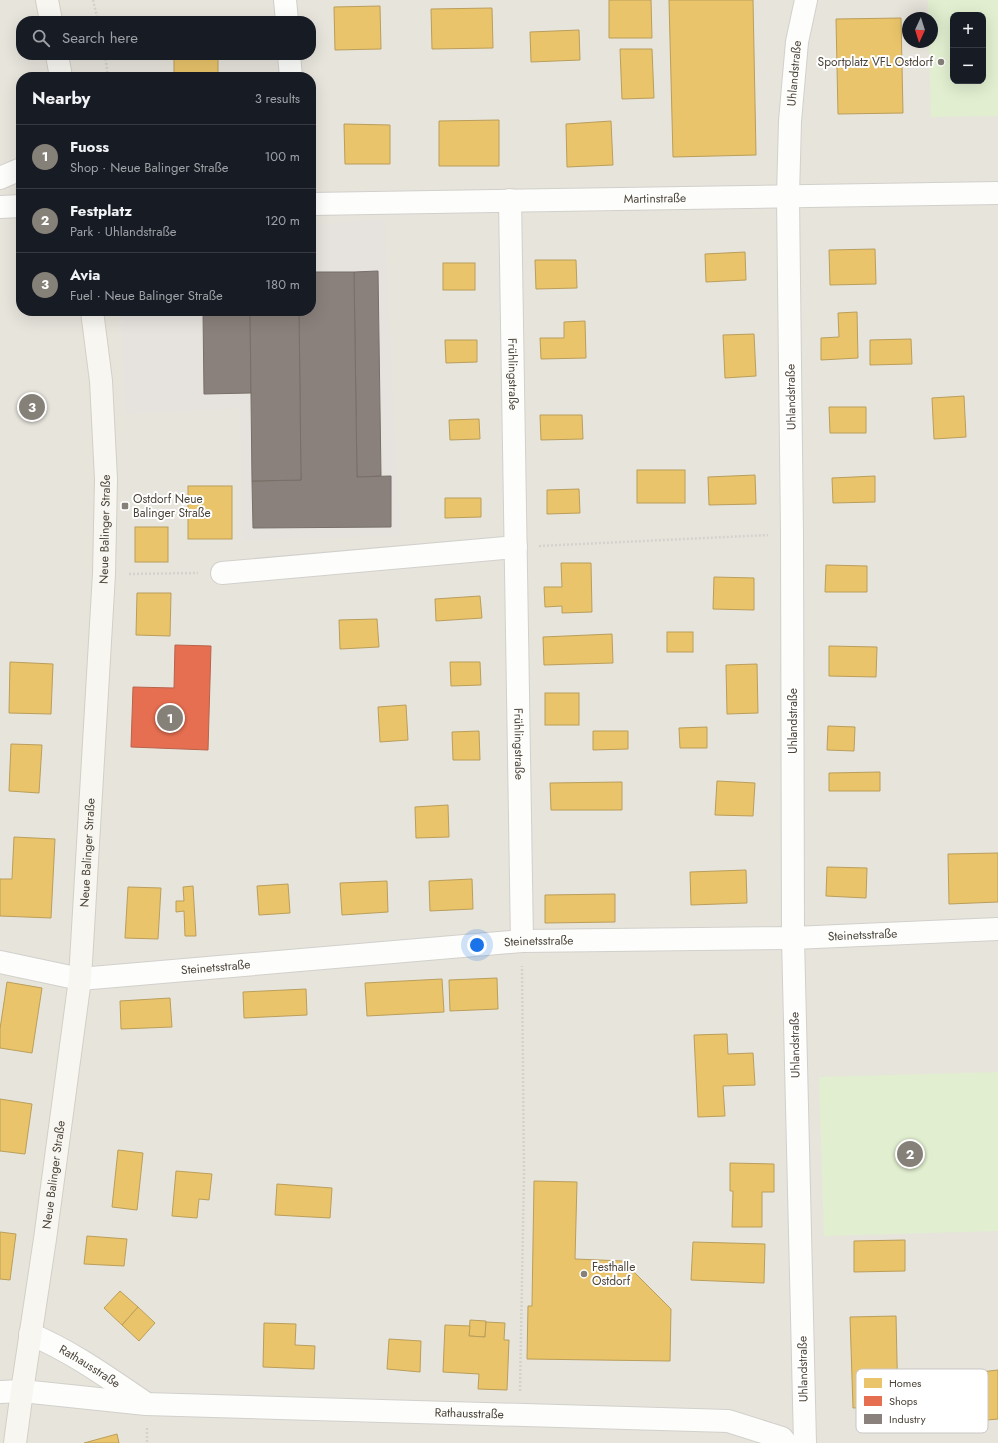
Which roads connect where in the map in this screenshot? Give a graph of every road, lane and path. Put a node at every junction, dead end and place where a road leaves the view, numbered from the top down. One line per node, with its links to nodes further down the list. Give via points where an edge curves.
1 (47, 0): 5 (main road)
2 (93, 0): 6 (path)
3 (285, 0): 7 (street)
4 (806, 0): 17 (street, Uhlandstraße, via 797,42 790,121)
5 (50, 16)
6 (97, 16)
7 (287, 16)
8 (58, 60): 11 (main road)
9 (106, 60): 12 (path)
10 (289, 60): 13 (street)
11 (60, 72)
12 (107, 72)
13 (291, 72)
14 (16, 171): 15 (street)
15 (0, 178)
16 (998, 193): 17 (street, Martinstraße)
17 (788, 196): 18 (street, Martinstraße); 23 (street, Uhlandstraße)
18 (510, 200): 19 (street, Martinstraße); 24 (street, Frühlingstraße)
19 (316, 204)
20 (16, 206): 21 (street)
21 (0, 207)
22 (93, 316): 26 (main road, Neue Balinger Straße, via 101,381 106,479)
23 (792, 534): 24 (path); 28 (street, Uhlandstraße)
24 (516, 547): 25 (street); 29 (street, Frühlingstraße)
25 (222, 573): 26 (path)
26 (104, 574): 31 (main road, Neue Balinger Straße)
27 (998, 929): 28 (street, Steinetsstraße)
28 (793, 938): 29 (street, Steinetsstraße); 39 (street, Uhlandstraße)
29 (522, 940): 31 (street, Steinetsstraße); 36 (path, via 524,1173)
30 (0, 962): 31 (street, Steinetsstraße)
31 (80, 978): 32 (main road, Neue Balinger Straße, via 46,1239)
32 (30, 1334): 33 (main road, Neue Balinger Straße); 35 (street, Rathausstraße, via 50,1342)
33 (22, 1390): 34 (street, Rathausstraße); 35 (street, Rathausstraße); 37 (main road, Neue Balinger Straße)
34 (0, 1392)
35 (146, 1404): 36 (street, Rathausstraße)
36 (520, 1415): 38 (street, Rathausstraße, via 728,1421 782,1438)
37 (15, 1443)
38 (786, 1443)
39 (805, 1443)

